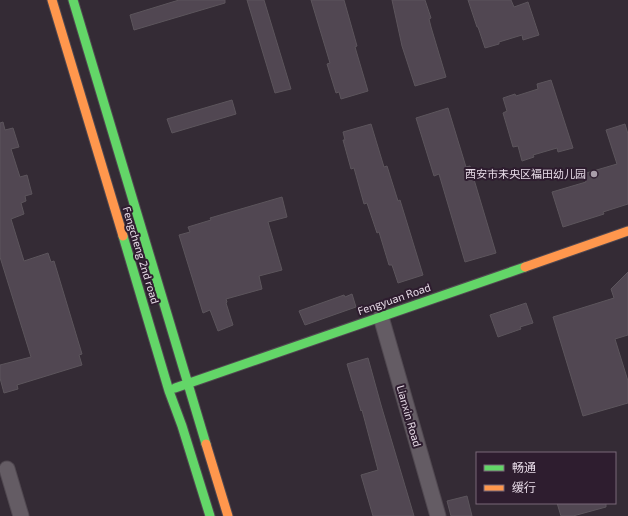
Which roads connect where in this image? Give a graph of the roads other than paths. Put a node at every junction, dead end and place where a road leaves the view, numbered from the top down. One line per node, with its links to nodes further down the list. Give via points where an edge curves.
1 (52, 0): 6 (main road, Fengcheng 2nd road)
2 (73, 0): 5 (main road, Fengcheng 2nd road)
3 (628, 231): 4 (main road, Fengyuan Road)
4 (381, 317): 5 (main road, Fengyuan Road); 11 (street, Lianxin Road)
5 (189, 384): 6 (main road, Fengyuan Road); 10 (main road, Fengcheng 2nd road)
6 (169, 391): 9 (main road, Fengcheng 2nd road)
7 (7, 468): 8 (street)
8 (21, 516)
9 (210, 516)
10 (228, 516)
11 (438, 516)

